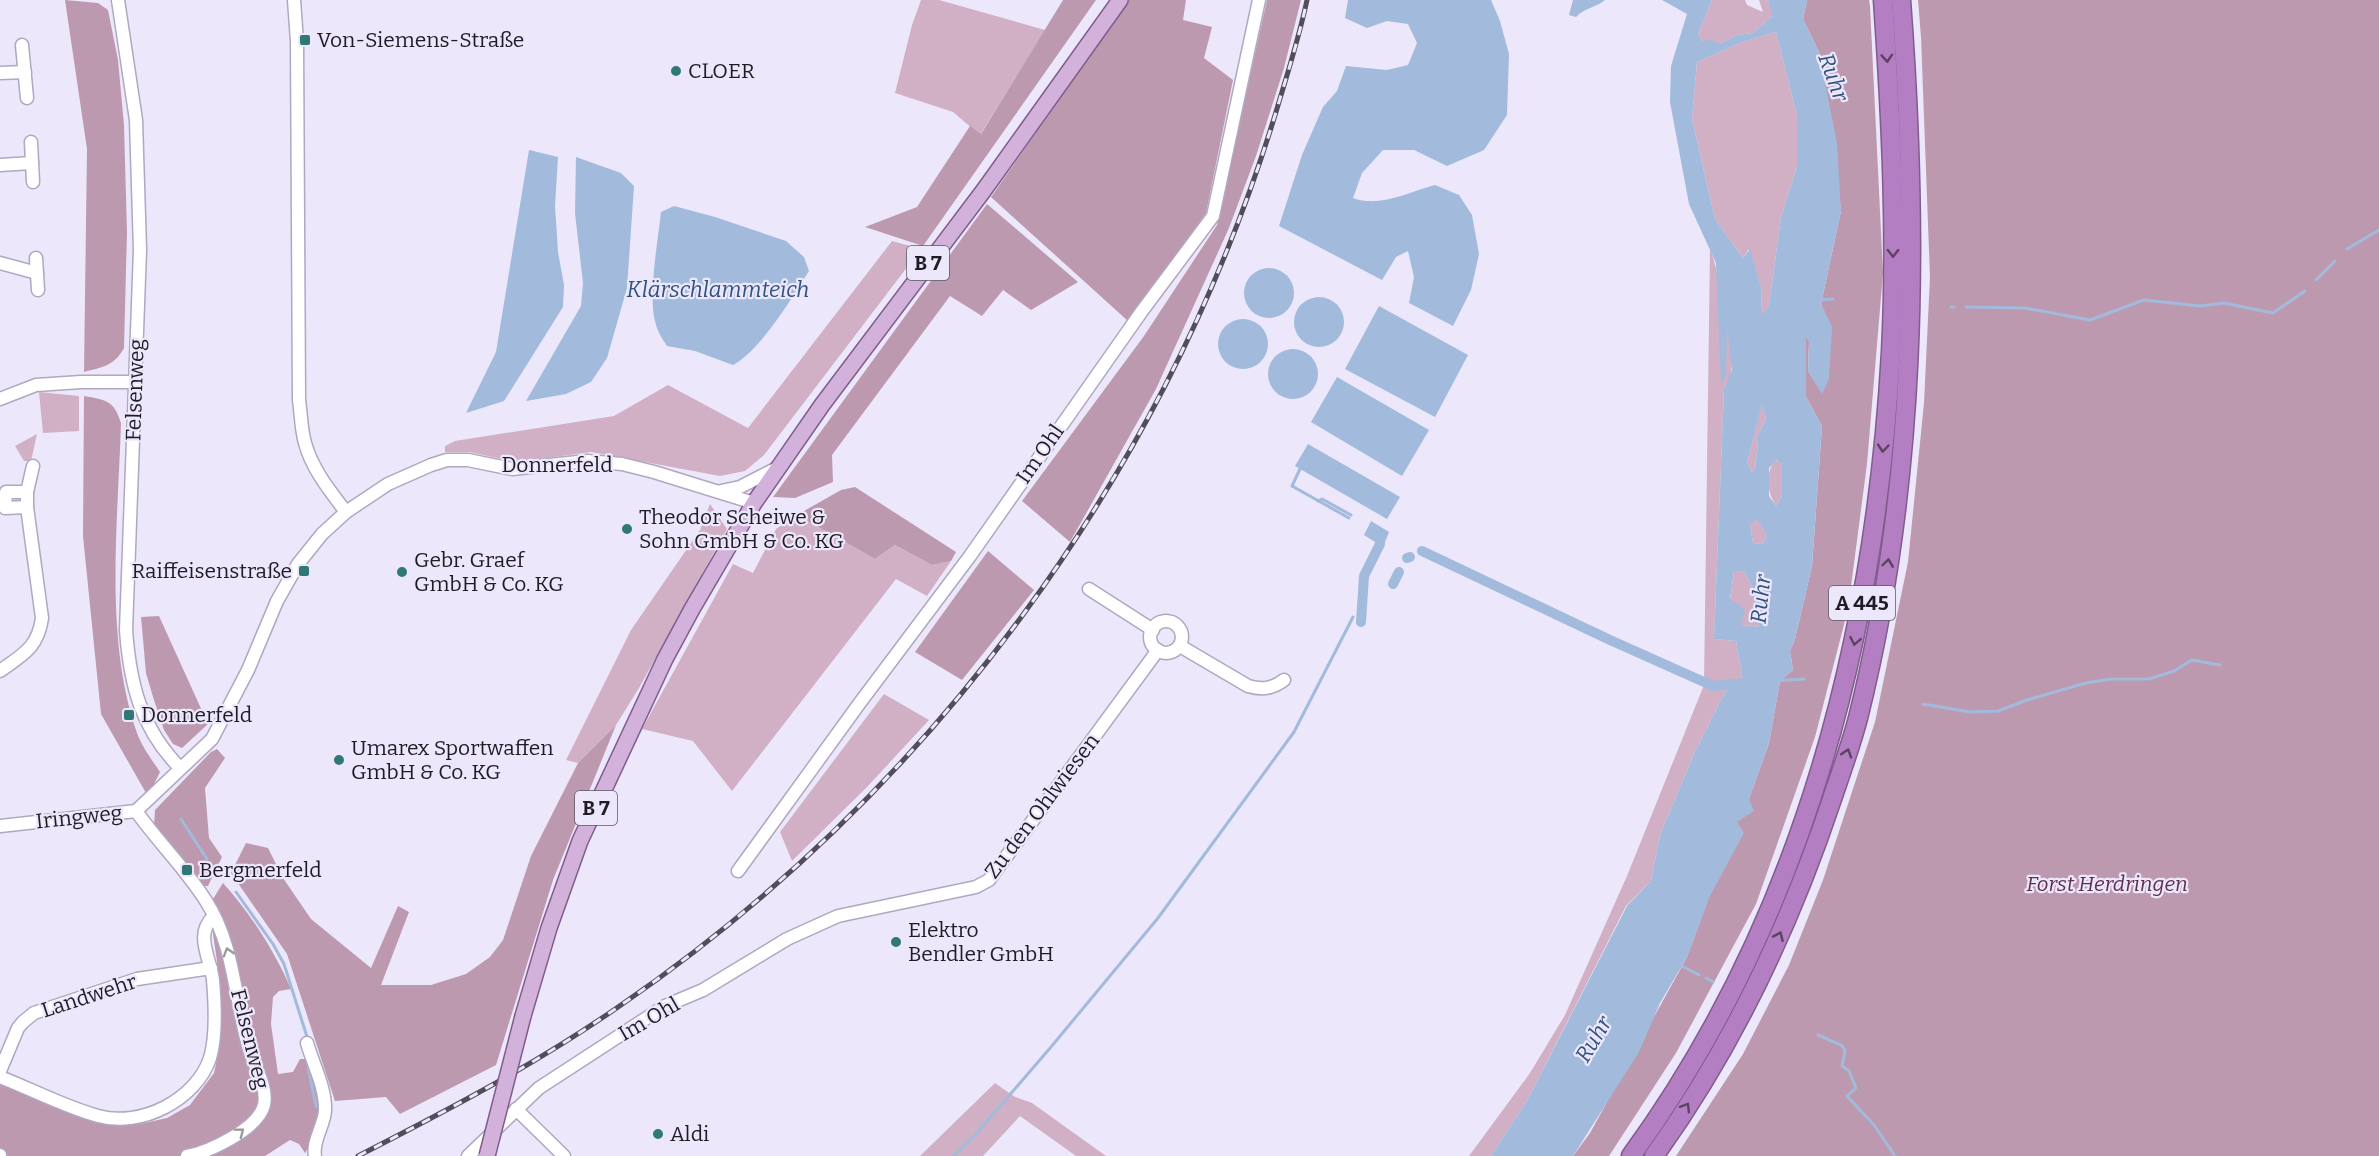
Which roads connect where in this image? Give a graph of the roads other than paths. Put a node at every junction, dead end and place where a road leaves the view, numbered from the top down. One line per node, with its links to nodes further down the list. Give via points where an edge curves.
1 (118, 0): 19 (street, Felsenweg, via 136,120 140,250)
2 (294, 0): 27 (street, via 299,400 310,458)
3 (1120, 0): 22 (main road, B 7)
4 (1259, 0): 37 (street, Im Ohl, via 1213,216)
5 (1883, 0): 50 (highway, A 445, one-way to 50, via 1893,222 1891,351 1880,490 1850,666 1803,825 1754,944 1699,1050)
6 (1901, 0): 51 (highway, A 445, one-way to 6, via 1717,1057 1768,961 1799,890 1857,719 1888,566 1910,354 1912,224)
7 (22, 45): 8 (street)
8 (25, 72): 9 (street); 10 (street)
9 (0, 73)
10 (27, 98)
11 (31, 142): 12 (street)
12 (32, 163): 13 (street); 14 (street)
13 (0, 165)
14 (33, 182)
15 (36, 258): 17 (street)
16 (0, 263): 17 (street)
17 (37, 273): 18 (street)
18 (38, 290)
19 (136, 382): 20 (street, via 36,385); 34 (street, Felsenweg, via 127,655 149,729)
20 (0, 399)
21 (33, 466): 24 (street)
22 (780, 466): 23 (street, via 740,487); 25 (main road, B 7)
23 (718, 491): 25 (street, Donnerfeld); 27 (street, Donnerfeld, via 622,464 587,461 512,469 447,460 388,484)
24 (27, 492): 26 (street); 26 (street, via 6,492 5,508)
25 (754, 503): 48 (main road, B 7, bridge, via 665,658 580,841 523,1016)
26 (27, 507): 32 (street, via 42,618 32,648)
27 (346, 512): 34 (street, Donnerfeld, via 298,564 222,722 212,739)
28 (1089, 589): 29 (street)
29 (1153, 630): 30 (street, via 1160,623 1175,624 1182,636); 31 (street, via 1151,639)
30 (1180, 646): 31 (street, via 1167,653); 33 (street, via 1248,686 1260,689)
31 (1158, 651): 39 (street, Zu den Ohlwiesen, via 983,885 838,916)
32 (0, 671)
33 (1284, 680)
34 (180, 768): 35 (street, Donnerfeld)
35 (136, 811): 36 (street, Iringweg); 38 (street, Iringweg, via 206,900)
36 (0, 826)
37 (738, 871)
38 (214, 916): 40 (street, via 204,930); 45 (street, Felsenweg, one-way to 38, via 200,1154 236,1136 264,1107 265,1092 249,1048 233,972)
39 (787, 939): 44 (street, Im Ohl, via 703,990 665,1006 539,1088)
40 (211, 968): 42 (street, Landwehr, via 137,979 34,1013 18,1028); 43 (street, via 214,1007 210,1057 196,1082 158,1111 131,1118 99,1117)
41 (307, 1043): 46 (street, via 325,1108)
42 (0, 1071)
43 (0, 1077)
44 (516, 1109): 47 (street, Im Ohl); 49 (street)
45 (187, 1156)
46 (315, 1156)
47 (468, 1156)
48 (487, 1156)
49 (564, 1156)
50 (1631, 1156)
51 (1654, 1156)

